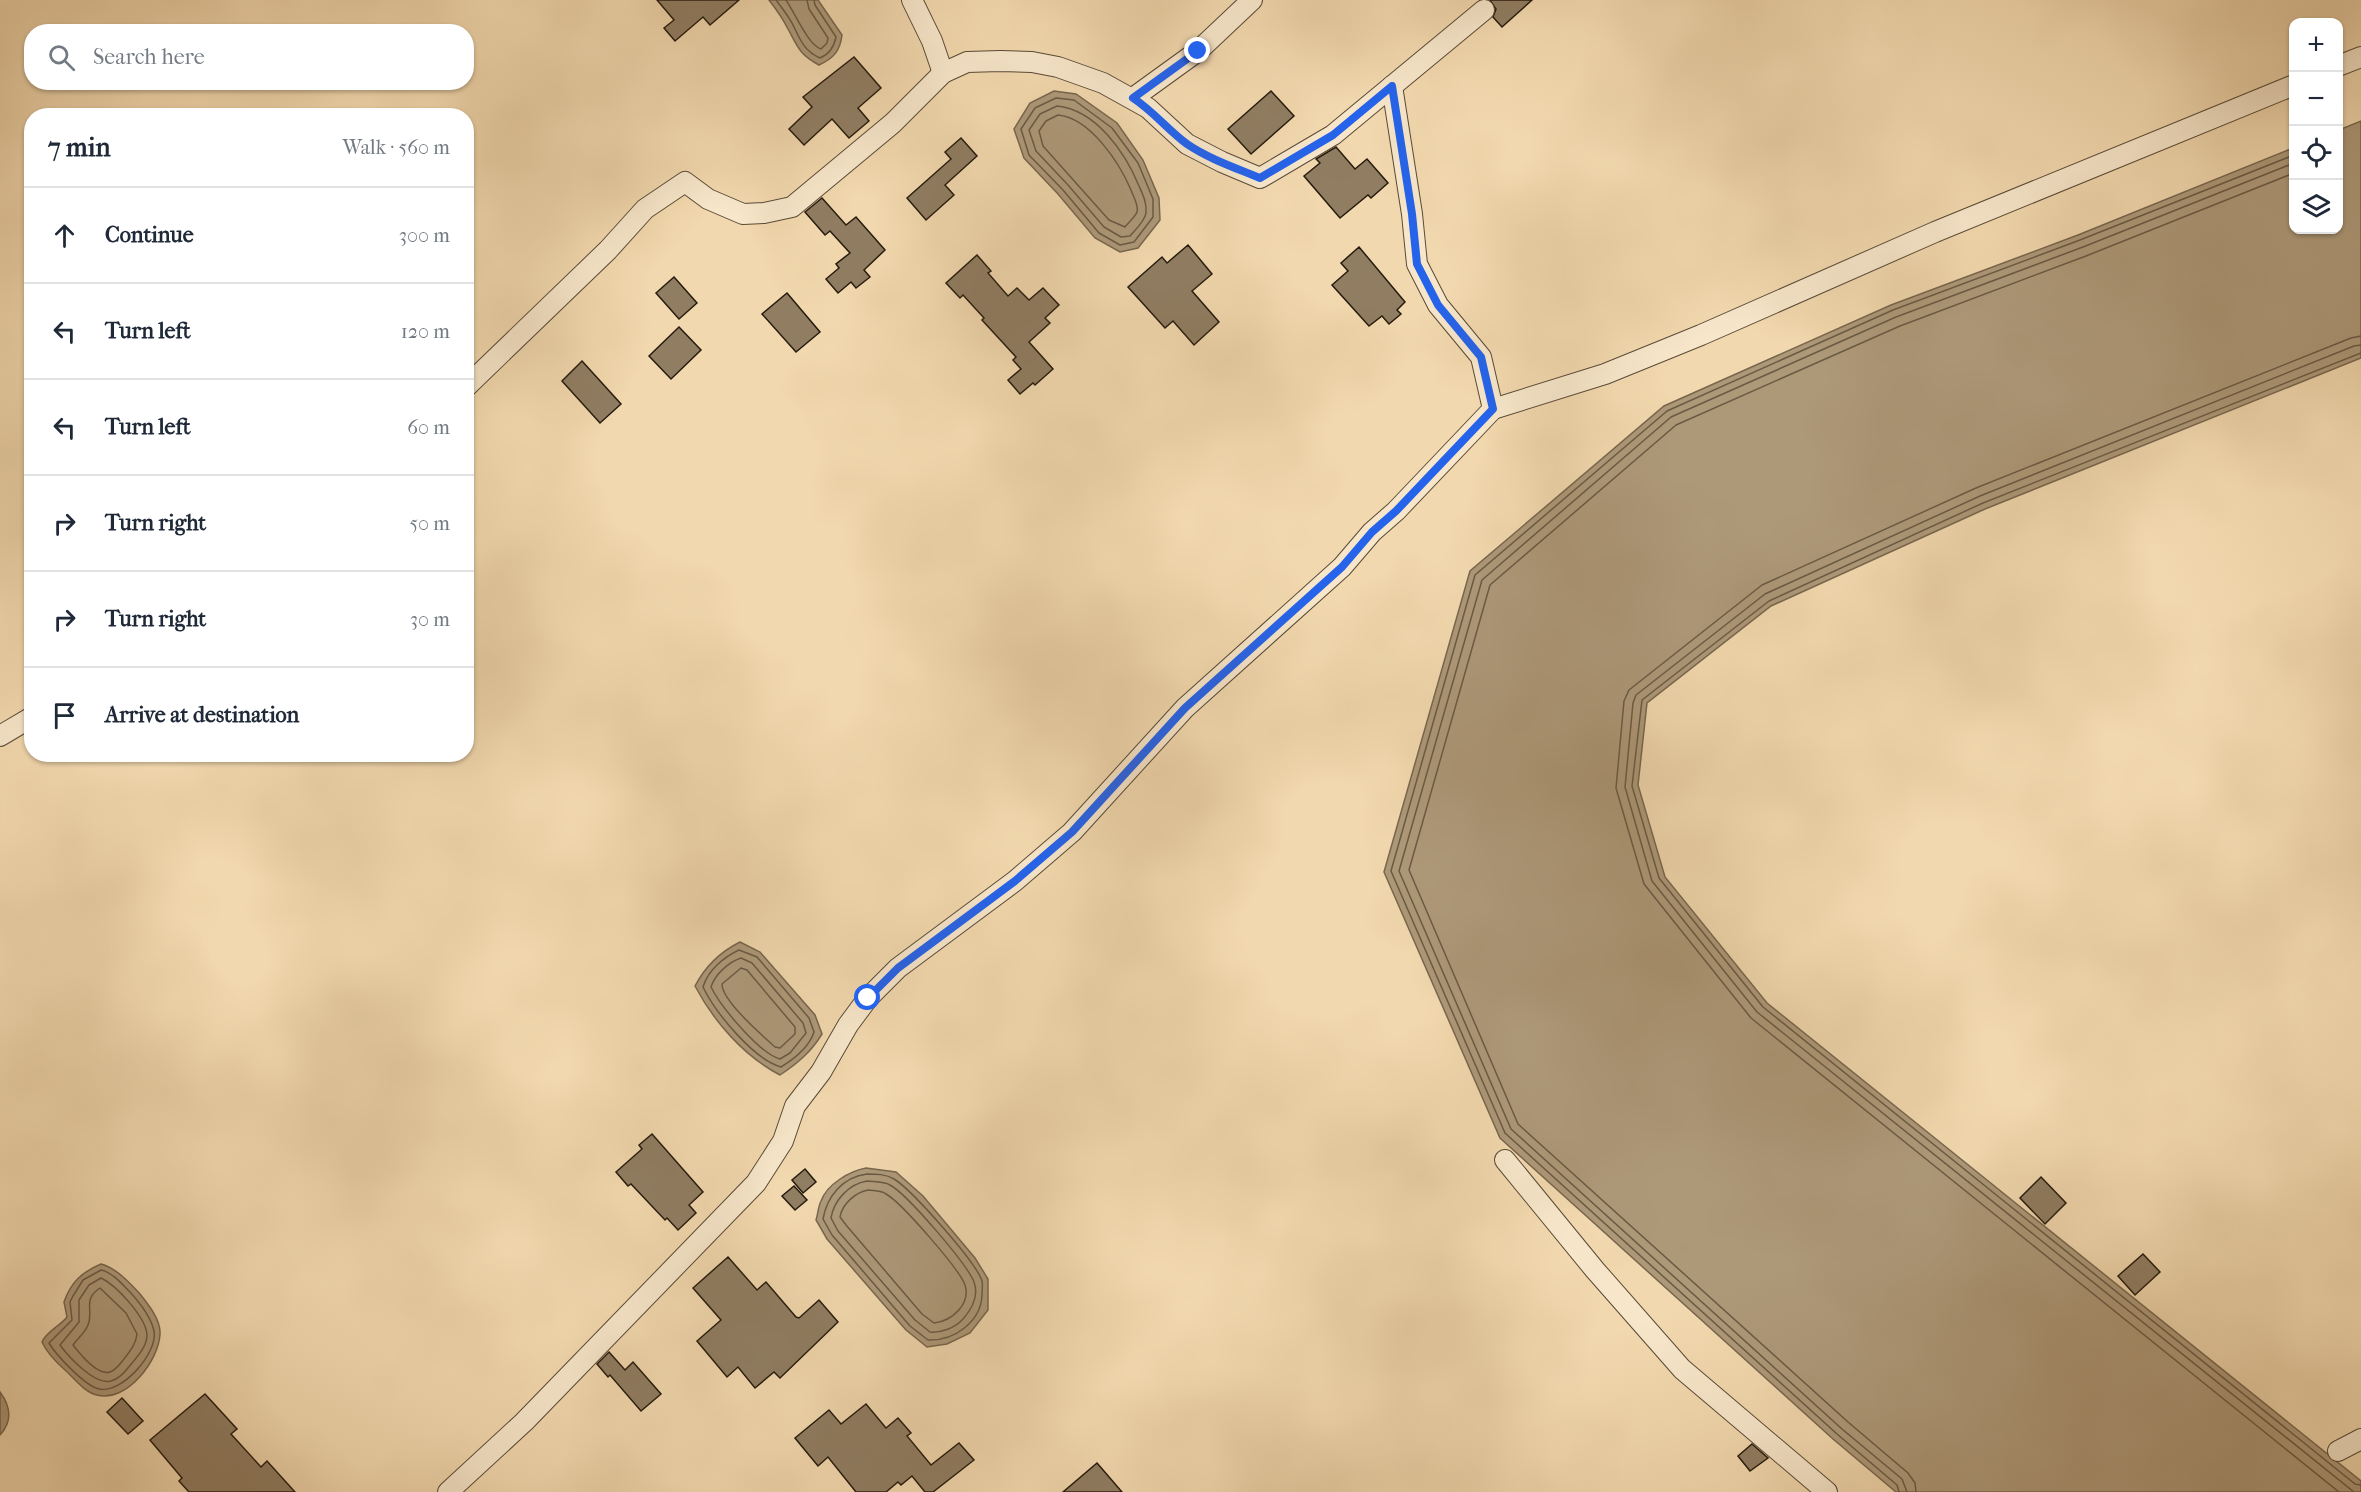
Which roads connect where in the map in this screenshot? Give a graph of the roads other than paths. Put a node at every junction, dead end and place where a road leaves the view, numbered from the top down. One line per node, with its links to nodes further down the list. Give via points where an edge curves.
1 (912, 0): 6 (street)
2 (1252, 0): 9 (street, via 1198,51)
3 (1484, 10): 7 (street)
4 (2361, 57): 5 (street)
5 (2343, 64)
6 (943, 73): 9 (street, via 967,62 1032,62 1103,83); 10 (street, via 893,123 792,207 743,214 708,199 686,182 645,210)
7 (1392, 86): 9 (street, via 1333,135 1260,178 1187,144); 11 (street, via 1417,264 1438,305 1481,357)
8 (2289, 87): 11 (street, via 1945,227 1616,370)
9 (1133, 98)
10 (474, 379)
11 (1493, 409): 17 (street, via 1342,567 1185,708 1072,832 1015,881 898,968 868,998 795,1106 783,1141 756,1183 524,1422)
12 (24, 722): 13 (street)
13 (0, 736)
14 (1505, 1160): 18 (street, via 1682,1369)
15 (2361, 1439): 16 (street)
16 (2338, 1451)
17 (448, 1492)
18 (1827, 1492)

